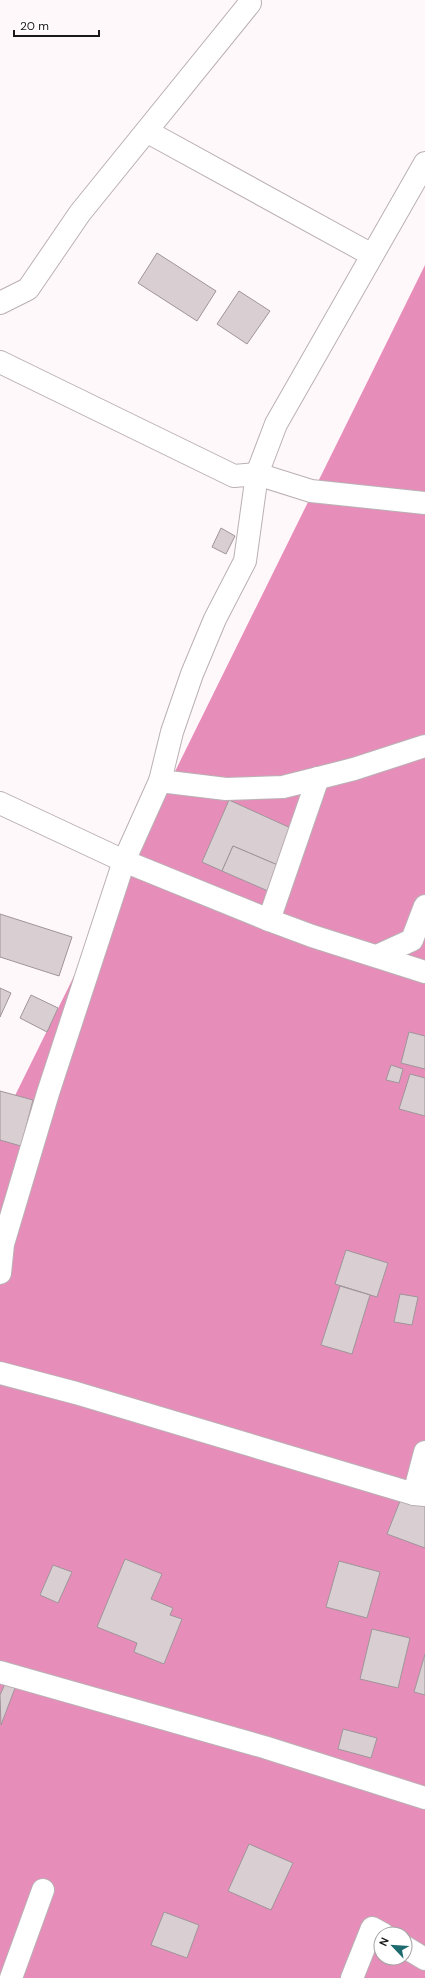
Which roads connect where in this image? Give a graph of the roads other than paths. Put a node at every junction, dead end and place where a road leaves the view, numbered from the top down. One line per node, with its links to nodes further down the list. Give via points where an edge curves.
1 (250, 3): 2 (street)
2 (148, 132): 4 (street); 5 (street, via 80,213 28,288)
3 (425, 163): 4 (street)
4 (372, 255): 7 (street, via 276,424)
5 (0, 303)
6 (0, 362): 7 (street, via 234,476)
7 (256, 474): 8 (street, via 311,491); 11 (street, via 245,561 215,619 192,674 172,732)
8 (425, 503)
9 (425, 746): 10 (street)
10 (318, 778): 11 (street, via 283,787 226,789); 15 (street)
11 (160, 781): 13 (street)
12 (0, 803): 13 (street)
13 (124, 861): 15 (street); 18 (street, via 45,1101 3,1244)
14 (425, 906): 16 (street, via 412,940)
15 (269, 920): 16 (street)
16 (378, 956): 17 (street)
17 (425, 972)
18 (0, 1273)
19 (0, 1373): 21 (street)
20 (425, 1452): 21 (street)
21 (419, 1495)
22 (0, 1672): 23 (street, via 264,1748)
23 (425, 1798)
24 (43, 1890): 28 (street)
25 (373, 1929): 29 (street)
26 (413, 1952): 27 (street)
27 (425, 1959)
28 (11, 1978)
29 (352, 1978)

